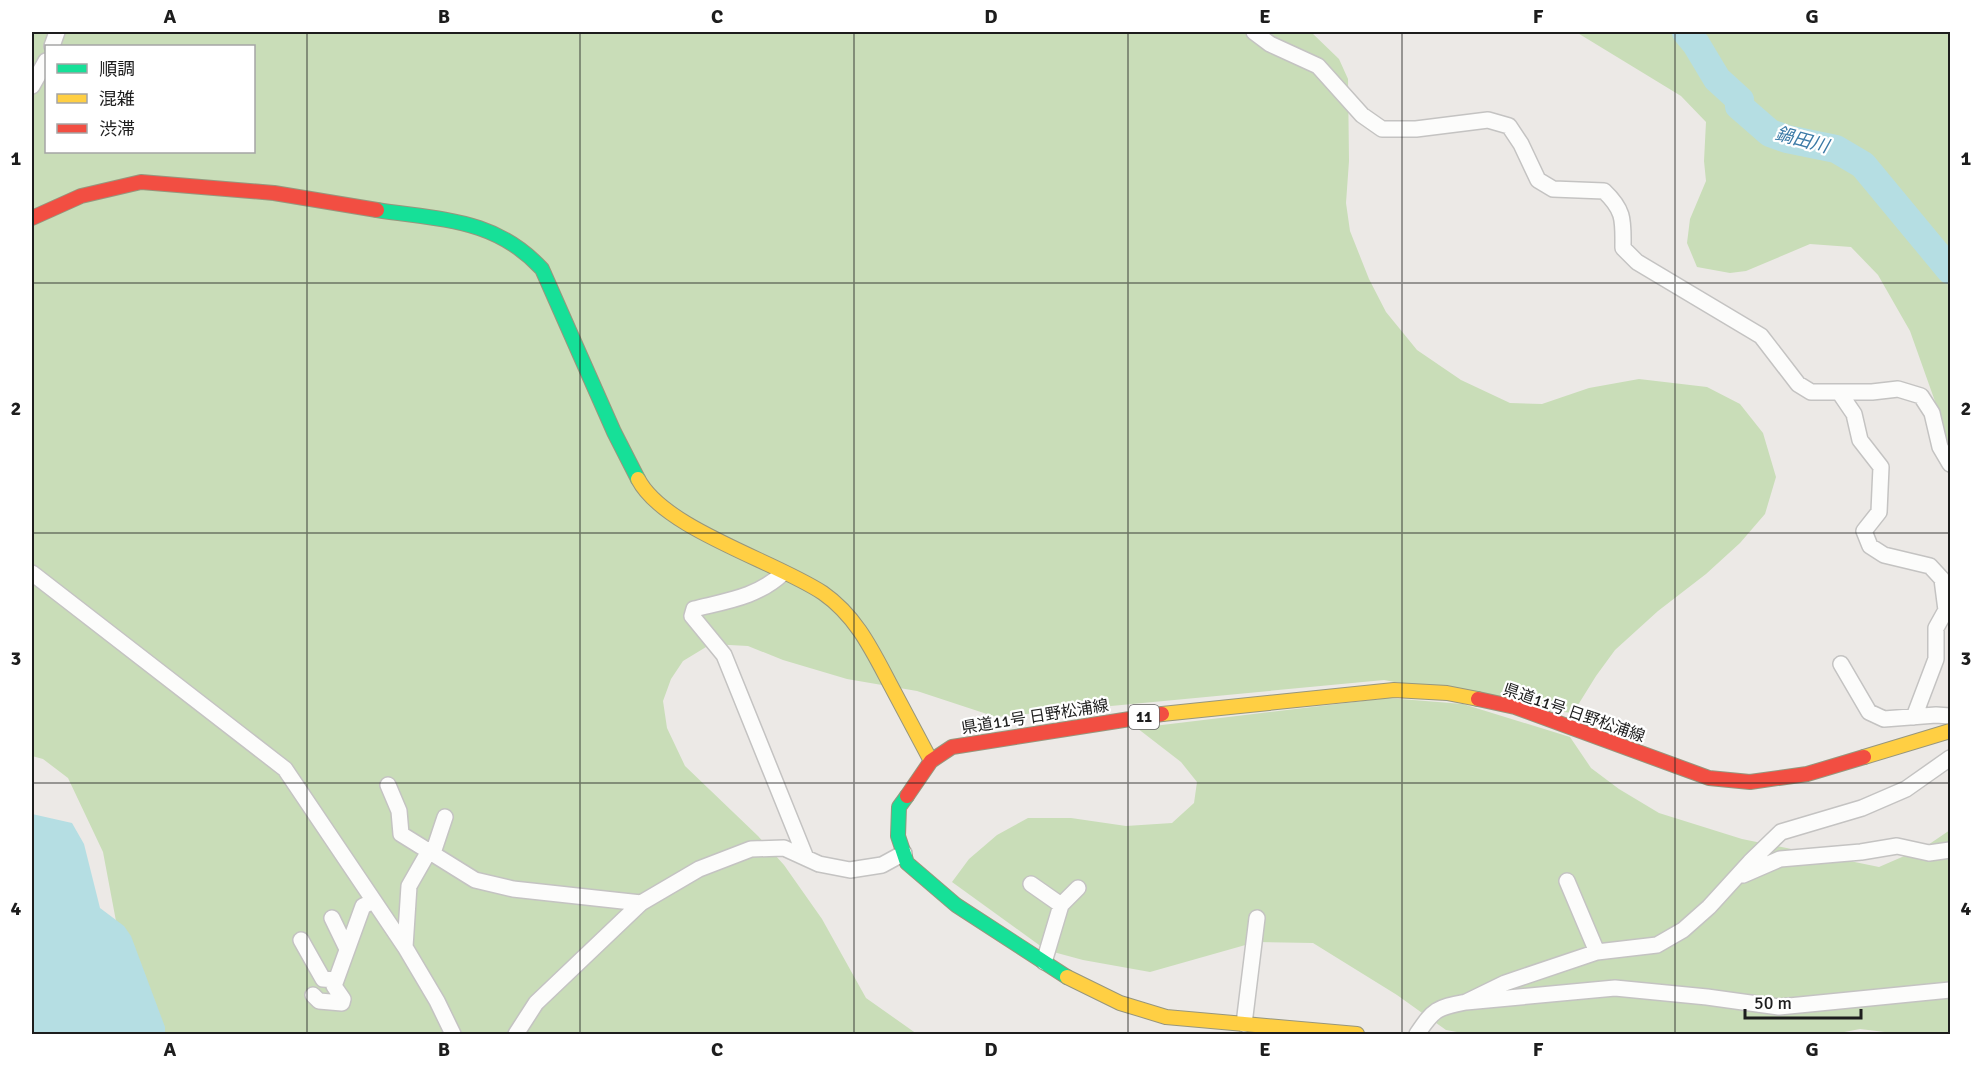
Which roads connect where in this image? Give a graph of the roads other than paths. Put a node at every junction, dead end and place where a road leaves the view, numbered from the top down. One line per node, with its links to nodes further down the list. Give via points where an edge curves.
1 (1254, 32): 5 (street, via 1270,44 1318,66 1362,115 1382,129 1488,120 1509,126 1538,180 1553,189 1604,191 1615,202 1623,217 1623,248 1636,262 1761,336 1798,384 1811,392)
2 (45, 63): 3 (street)
3 (32, 86)
4 (32, 218): 8 (main road, via 81,196 141,182 274,193 472,225 503,236 525,250 542,269 643,488 675,517)
5 (1839, 392): 6 (street, via 1898,389 1921,396 1932,413 1940,447); 11 (street, via 1854,414 1860,440 1881,467 1879,512 1864,531 1870,546 1884,555 1930,566 1942,579 1946,610 1936,628 1936,659)
6 (1950, 464)
7 (32, 573): 25 (street, via 285,769)
8 (783, 573): 14 (main road, via 823,593 863,633); 20 (street, via 747,596 693,609 692,616 724,655)
9 (1841, 664): 11 (street, via 1869,712 1884,719)
10 (1950, 716): 11 (street)
11 (1914, 717)
12 (1950, 731): 14 (main road, 県道11号 日野松浦線 / 11, via 1807,774 1750,782 1709,778 1515,707 1447,693 1394,690 1181,711 1007,737 952,747)
13 (1950, 758): 21 (street, via 1906,789 1862,808 1781,832)
14 (931, 761): 19 (main road, 県道11号 日野松浦線 / 11, via 899,807 898,836)
15 (388, 786): 18 (street, via 399,812 401,834)
16 (446, 817): 18 (street)
17 (1950, 850): 21 (street, via 1929,853 1897,846 1780,859)
18 (431, 852): 26 (street, via 475,880 503,887); 31 (street, via 409,886)
19 (904, 853): 20 (street, via 882,865 850,870); 34 (main road, 県道11号 日野松浦線 / 11, via 908,863 956,905)
20 (806, 858): 26 (street, via 784,848 751,849 699,869)
21 (1735, 879): 33 (street, via 1683,930 1657,945)
22 (1567, 881): 33 (street)
23 (1031, 884): 27 (street)
24 (1078, 888): 27 (street)
25 (374, 901): 31 (street); 32 (street, via 363,906)
26 (641, 903): 42 (street, via 536,1004)
27 (1061, 905): 34 (street)
28 (332, 918): 32 (street)
29 (1257, 918): 39 (street)
30 (302, 940): 35 (street, via 323,980)
31 (405, 947): 41 (street)
32 (347, 949): 35 (street)
33 (1597, 952): 38 (street, via 1505,983)
34 (1044, 962): 39 (main road, 県道11号 日野松浦線 / 11, via 1120,1003 1166,1017)
35 (336, 980): 37 (street, via 334,986 342,1003 319,1001)
36 (1950, 990): 38 (street, via 1779,1007 1615,988)
37 (313, 995)
38 (1467, 1002): 44 (street, via 1431,1014)
39 (1244, 1024): 40 (main road, 県道11号 日野松浦線 / 11)
40 (1334, 1033): 43 (main road, 県道11号 日野松浦線 / 11)
41 (453, 1035)
42 (516, 1035)
43 (1358, 1035)
44 (1417, 1035)

